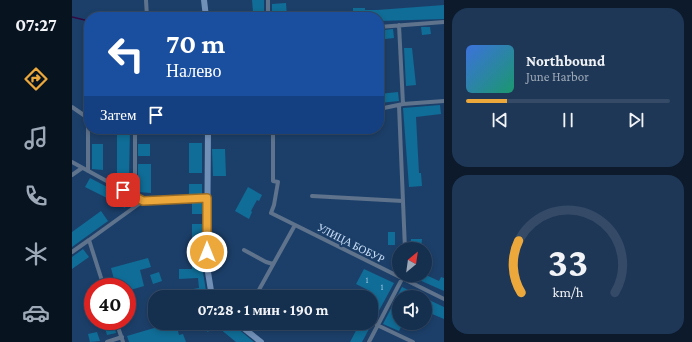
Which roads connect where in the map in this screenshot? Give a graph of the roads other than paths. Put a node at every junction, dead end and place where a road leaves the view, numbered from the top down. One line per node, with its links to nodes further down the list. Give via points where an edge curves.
1 (146, 0): 4 (street)
2 (204, 0): 5 (street)
3 (268, 0): 6 (street)
4 (147, 12)
5 (205, 12)
6 (268, 12)
7 (444, 22): 8 (street)
8 (399, 25): 9 (street); 11 (street)
9 (384, 26)
10 (444, 101): 11 (street)
11 (401, 105): 13 (street); 27 (street)
12 (72, 107): 14 (street)
13 (384, 107)
14 (84, 115)
15 (88, 134): 21 (street)
16 (135, 134): 23 (street)
17 (208, 134): 25 (street)
18 (272, 134): 28 (street, УЛИЦА БОБУР, via 273,181 278,182 271,213)
19 (72, 162): 20 (street)
20 (82, 168): 21 (street); 22 (street)
21 (88, 171): 23 (street)
22 (72, 175)
23 (135, 196): 26 (street)
24 (312, 196): 27 (street)
25 (207, 198): 26 (street); 38 (street, via 207,266)
26 (143, 201): 29 (street)
27 (403, 201): 30 (street)
28 (295, 225): 33 (street); 34 (street, УЛИЦА БОБУР)
29 (88, 240): 32 (street); 35 (street)
30 (405, 242)
31 (244, 250): 33 (street)
32 (72, 252)
33 (273, 264): 39 (street)
34 (392, 272)
35 (101, 278)
36 (400, 282): 41 (street)
37 (412, 282): 40 (street, УЛИЦА БОБУР)
38 (211, 290)
39 (259, 290)
40 (444, 299)
41 (378, 323)
42 (378, 325): 51 (street)
43 (119, 330): 46 (street)
44 (246, 330): 49 (street)
45 (375, 330): 50 (street)
46 (122, 337): 47 (street); 48 (street)
47 (107, 342)
48 (123, 342)
49 (261, 342)
50 (369, 342)
51 (413, 342)

